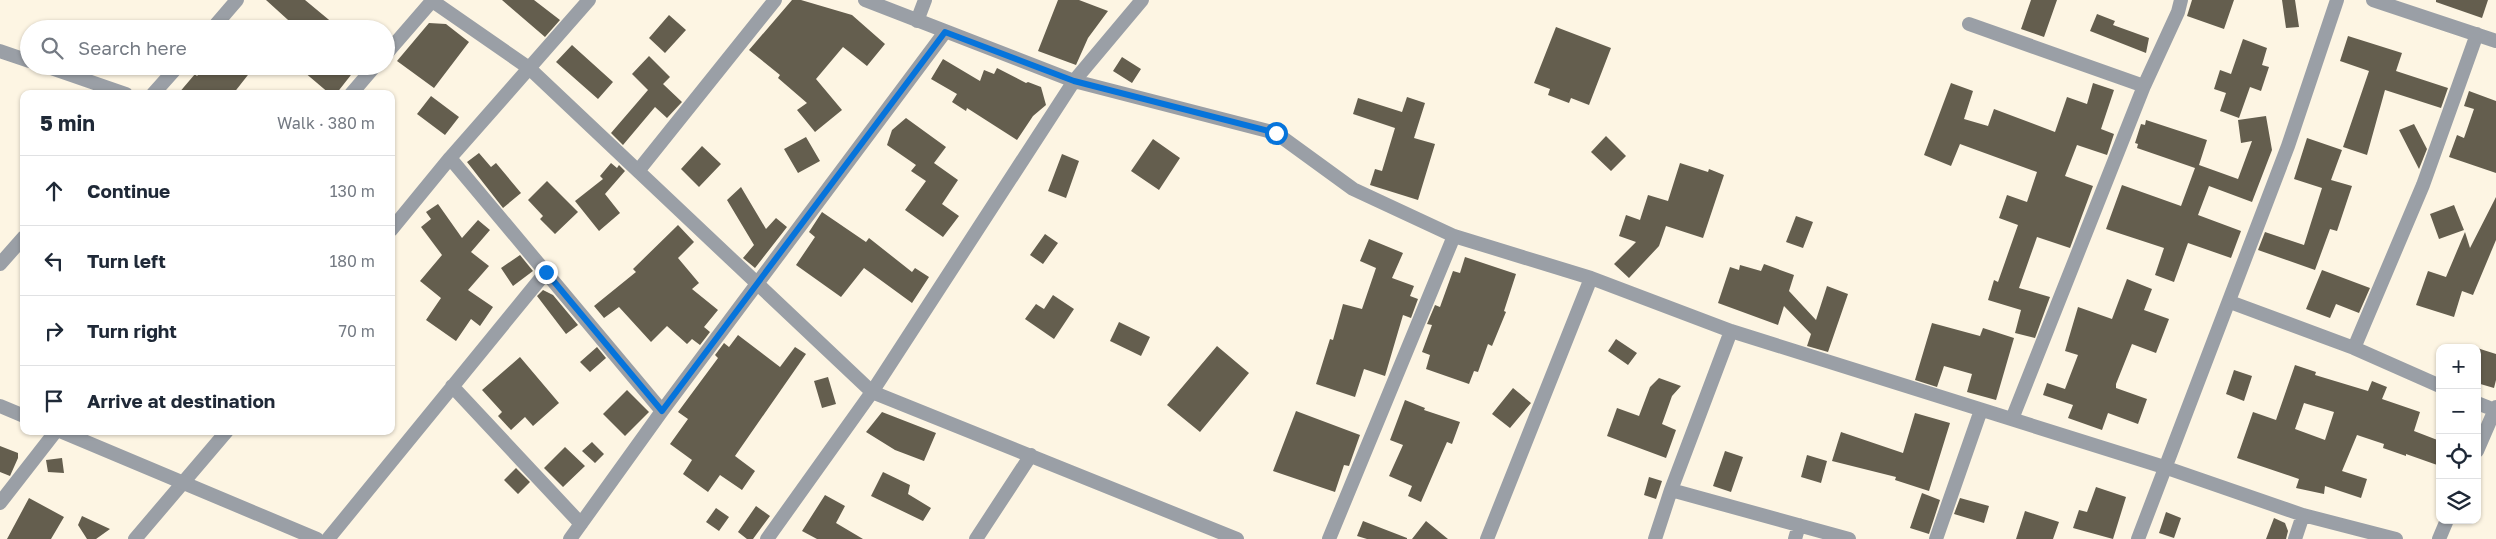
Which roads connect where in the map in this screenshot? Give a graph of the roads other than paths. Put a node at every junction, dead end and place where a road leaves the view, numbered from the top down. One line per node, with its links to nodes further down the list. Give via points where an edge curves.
1 (237, 0): 11 (street)
2 (589, 0): 20 (street)
3 (775, 0): 30 (street)
4 (865, 0): 12 (street)
5 (925, 0): 12 (street)
6 (1142, 0): 24 (street)
7 (2181, 0): 25 (street)
8 (2337, 0): 38 (street, via 2288,146)
9 (2373, 0): 15 (street)
10 (432, 1): 17 (street); 20 (street)
11 (220, 20)
12 (917, 21): 14 (street)
13 (1969, 24): 25 (street)
14 (945, 32): 24 (street); 37 (street)
15 (2477, 34): 16 (street); 40 (street, via 2423,185)
16 (2496, 41)
17 (395, 44)
18 (1, 54): 19 (street)
19 (20, 59)
20 (529, 68): 29 (street); 30 (street)
21 (71, 75): 26 (street)
22 (170, 75): 27 (street)
23 (367, 75): 28 (street)
24 (1074, 81): 32 (street, via 1276,133 1353,189); 43 (street)
25 (2144, 86): 50 (street)
26 (114, 90)
27 (157, 90)
28 (354, 90)
29 (450, 158): 31 (street); 35 (street)
30 (638, 172): 37 (street)
31 (395, 225)
32 (1454, 236): 36 (street); 71 (street)
33 (20, 242): 34 (street)
34 (0, 264)
35 (546, 272): 42 (street); 48 (street)
36 (1591, 278): 39 (street); 72 (street)
37 (757, 284): 43 (street); 48 (street)
38 (2230, 302): 40 (street); 56 (street)
39 (1731, 331): 47 (street); 58 (street)
40 (2354, 348): 41 (street)
41 (2436, 384)
42 (452, 386): 61 (street); 66 (street)
43 (872, 392): 55 (street); 68 (street)
44 (2481, 404): 46 (street)
45 (0, 406): 49 (street)
46 (2495, 409): 54 (street)
47 (1981, 410): 50 (street); 76 (street)
48 (662, 411): 61 (street)
49 (20, 414)
50 (2012, 419): 56 (street)
51 (53, 435): 59 (street)
52 (69, 435): 57 (street)
53 (224, 435): 57 (street)
54 (2481, 441)
55 (1031, 455): 69 (street); 70 (street)
56 (2164, 466): 60 (street); 77 (street)
57 (185, 484): 64 (street); 65 (street)
58 (1671, 490): 63 (street); 73 (street)
59 (0, 503)
60 (2303, 515): 78 (street); 79 (street)
61 (581, 524): 67 (street)
62 (2445, 524): 80 (street)
63 (1799, 525): 74 (street); 75 (street)
64 (135, 539)
65 (317, 539)
66 (328, 539)
67 (570, 539)
68 (767, 539)
69 (976, 539)
70 (1237, 539)
71 (1329, 539)
72 (1487, 539)
73 (1655, 539)
74 (1795, 539)
75 (1849, 539)
76 (1936, 539)
77 (2138, 539)
78 (2295, 539)
79 (2396, 539)
80 (2439, 539)

